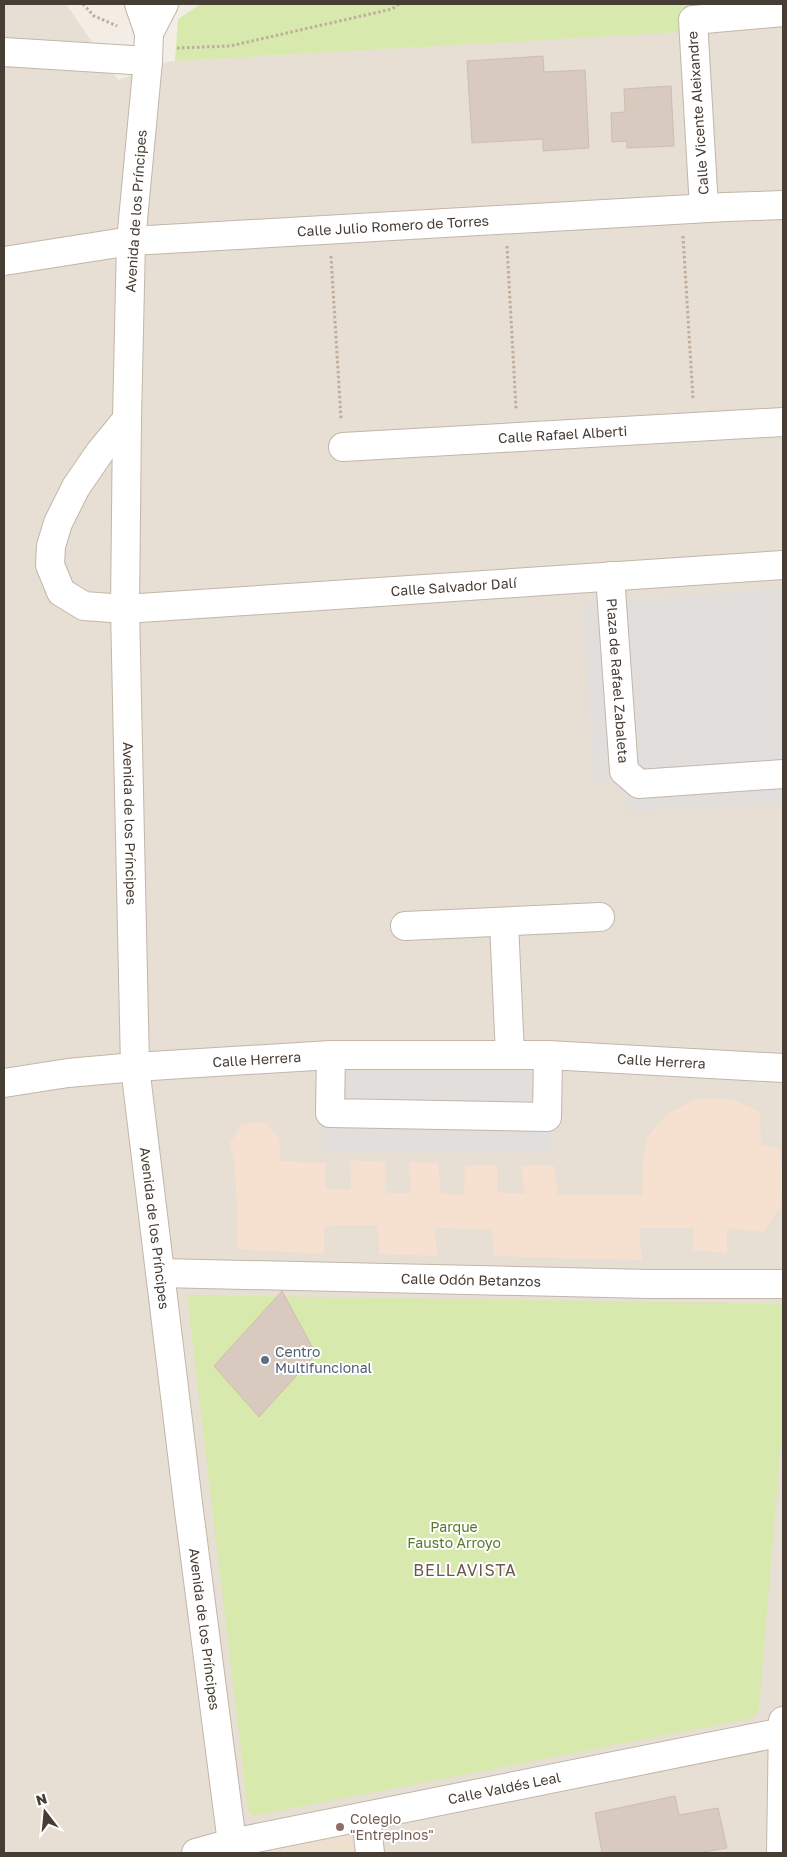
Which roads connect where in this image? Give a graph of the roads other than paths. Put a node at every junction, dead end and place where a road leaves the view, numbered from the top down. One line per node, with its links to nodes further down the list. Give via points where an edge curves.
1 (139, 4): 4 (street, Avenida de los Príncipes)
2 (164, 4): 4 (street, Avenida de los Príncipes)
3 (783, 12): 8 (street, Calle Vicente Aleixandre, via 693,20)
4 (148, 33): 6 (street, Avenida de los Príncipes)
5 (4, 52): 6 (street)
6 (148, 61): 9 (street, Avenida de los Príncipes)
7 (783, 205): 8 (street, Calle Julio Romero de Torres)
8 (693, 209): 9 (street, Calle Julio Romero de Torres)
9 (131, 241): 10 (street, Calle Julio Romero de Torres); 11 (street, Avenida de los Príncipes)
10 (4, 260)
11 (127, 420): 16 (street, Avenida de los Príncipes); 16 (street, via 76,487 58,523 51,546 50,565 61,592 84,606)
12 (783, 422): 13 (street, Calle Rafael Alberti)
13 (343, 447)
14 (783, 565): 15 (street, Calle Salvador Dalí)
15 (610, 576): 16 (street, Calle Salvador Dalí); 17 (street, Plaza de Rafael Zabaleta, via 624,771 639,784)
16 (125, 609): 24 (street, Avenida de los Príncipes)
17 (783, 774)
18 (600, 917): 19 (street)
19 (504, 922): 20 (street); 22 (street)
20 (405, 926)
21 (332, 1055): 22 (street, Calle Herrera); 23 (street, via 330,1113 547,1117); 24 (street, Calle Herrera)
22 (510, 1055): 23 (street, Calle Herrera)
23 (548, 1055): 25 (street, Calle Herrera)
24 (135, 1067): 26 (street, Calle Herrera); 27 (street, Avenida de los Príncipes)
25 (783, 1068)
26 (4, 1083)
27 (160, 1273): 28 (street, Calle Odón Betanzos); 31 (street, Avenida de los Príncipes)
28 (783, 1284)
29 (783, 1728): 30 (street, Calle Valdés Leal); 34 (street)
30 (366, 1817): 31 (street, Calle Valdés Leal); 33 (street)
31 (232, 1842): 32 (street, Calle Valdés Leal)
32 (196, 1853)
33 (370, 1853)
34 (781, 1853)

